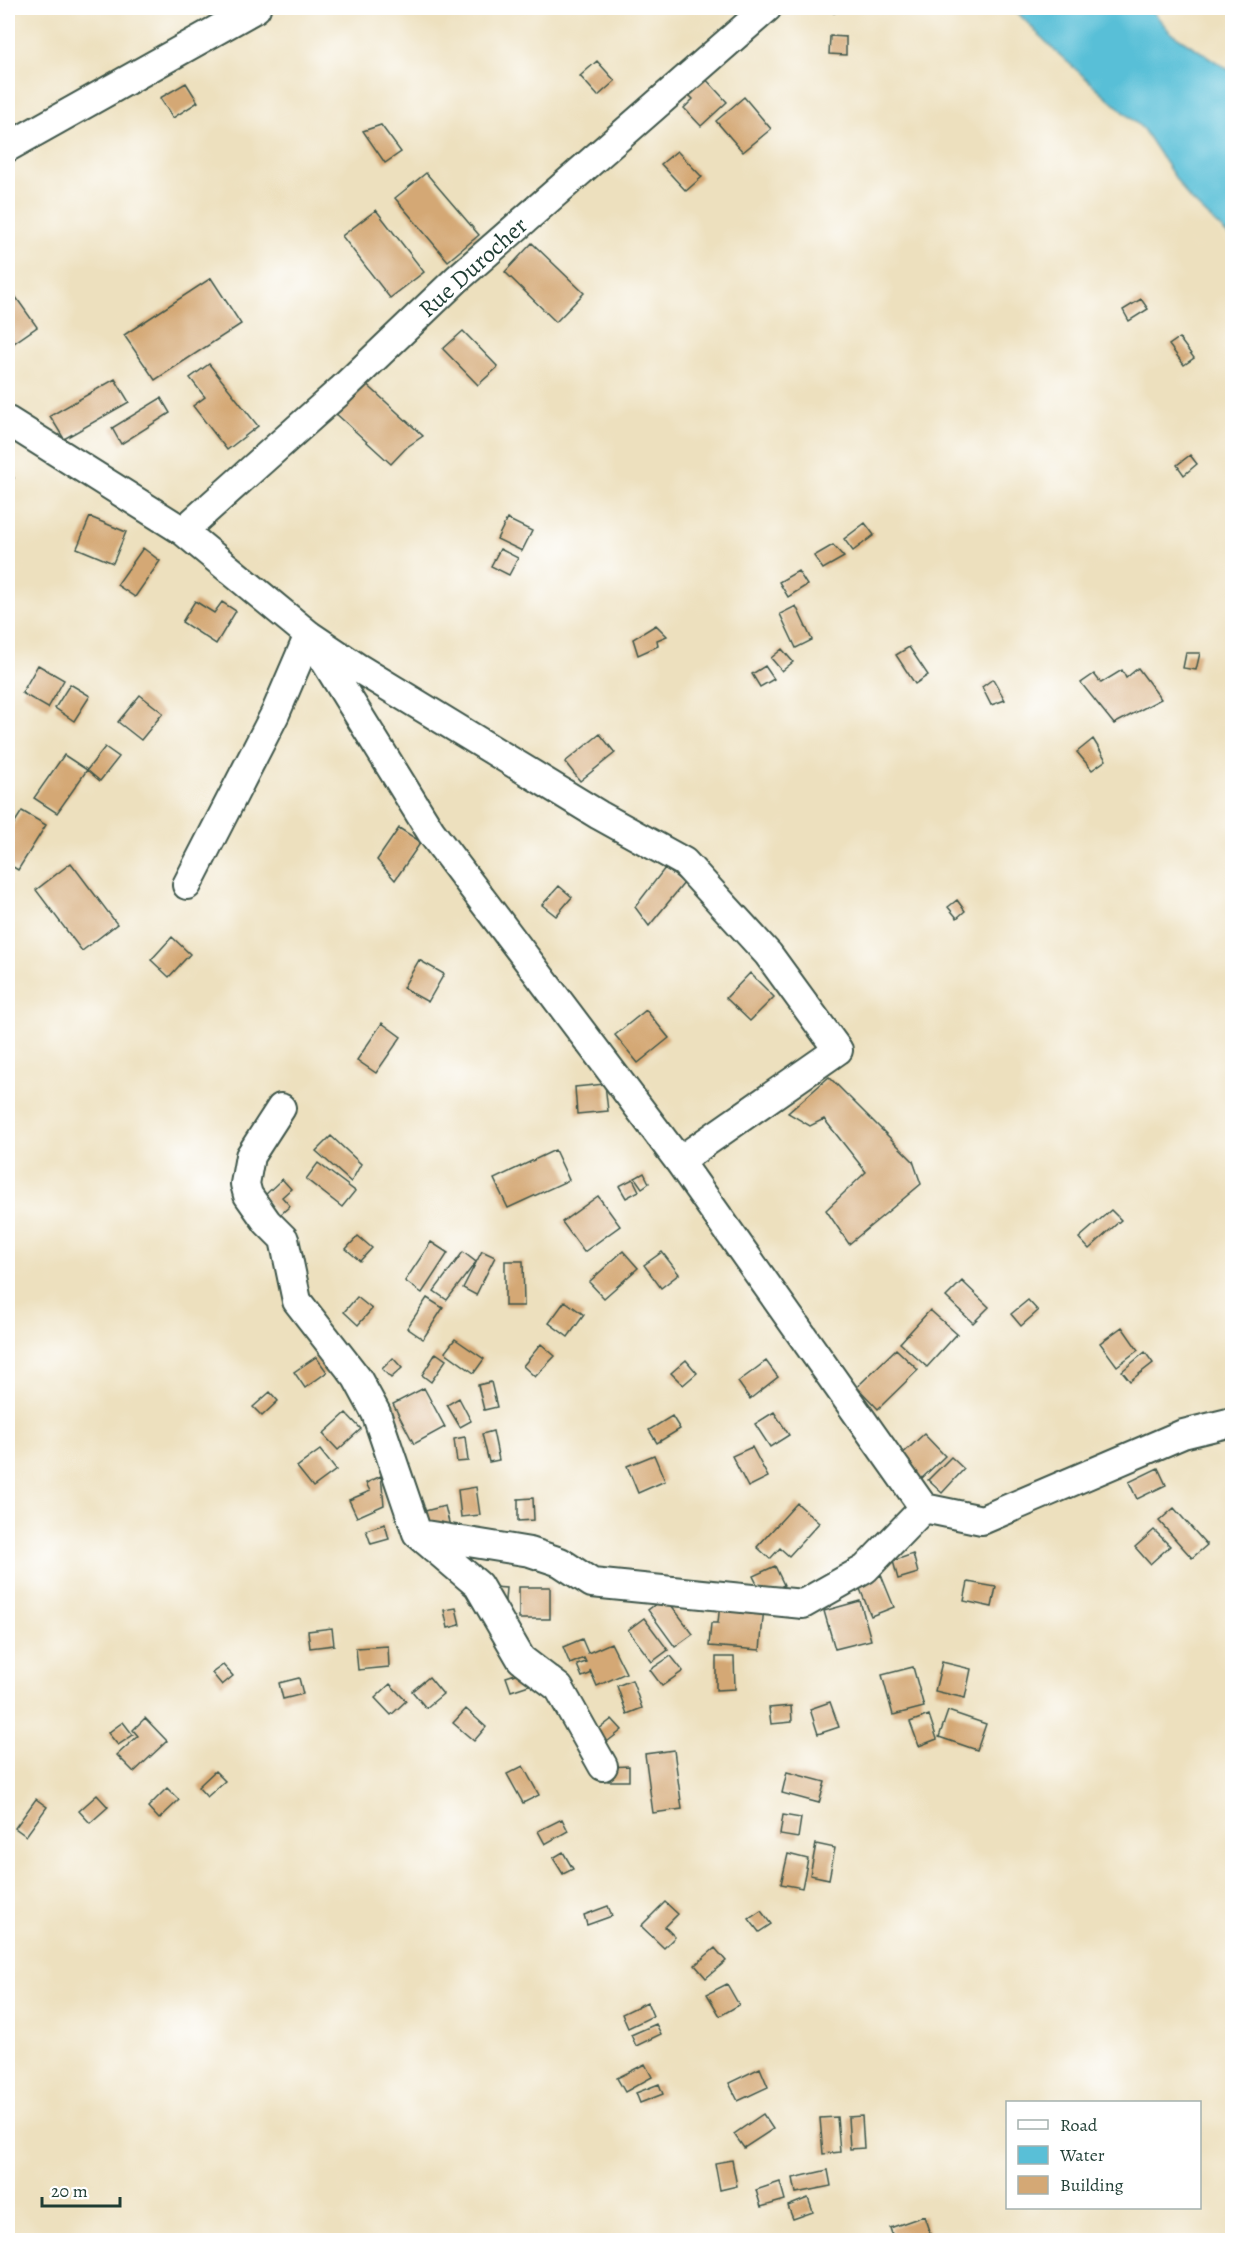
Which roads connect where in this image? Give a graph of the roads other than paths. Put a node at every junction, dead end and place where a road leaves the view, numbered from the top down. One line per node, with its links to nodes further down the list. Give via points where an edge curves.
1 (256, 8): 3 (street)
2 (766, 8): 5 (street, Rue Durocher, via 457,279 341,390)
3 (8, 147)
4 (8, 421): 5 (street)
5 (183, 531): 6 (street)
6 (309, 635): 7 (street, via 275,714); 9 (street, via 431,832); 9 (street, via 588,809 684,862 768,954 838,1050)
7 (187, 885)
8 (281, 1108): 12 (street, via 250,1156 245,1184 248,1195 285,1239 297,1301 357,1378 376,1413)
9 (679, 1161): 11 (street)
10 (1233, 1422): 11 (street, via 1183,1434 982,1520)
11 (924, 1508): 12 (street, via 865,1569 803,1604 592,1583 560,1562 530,1552)
12 (417, 1533): 13 (street, via 478,1586 521,1659 559,1688)
13 (603, 1766)

